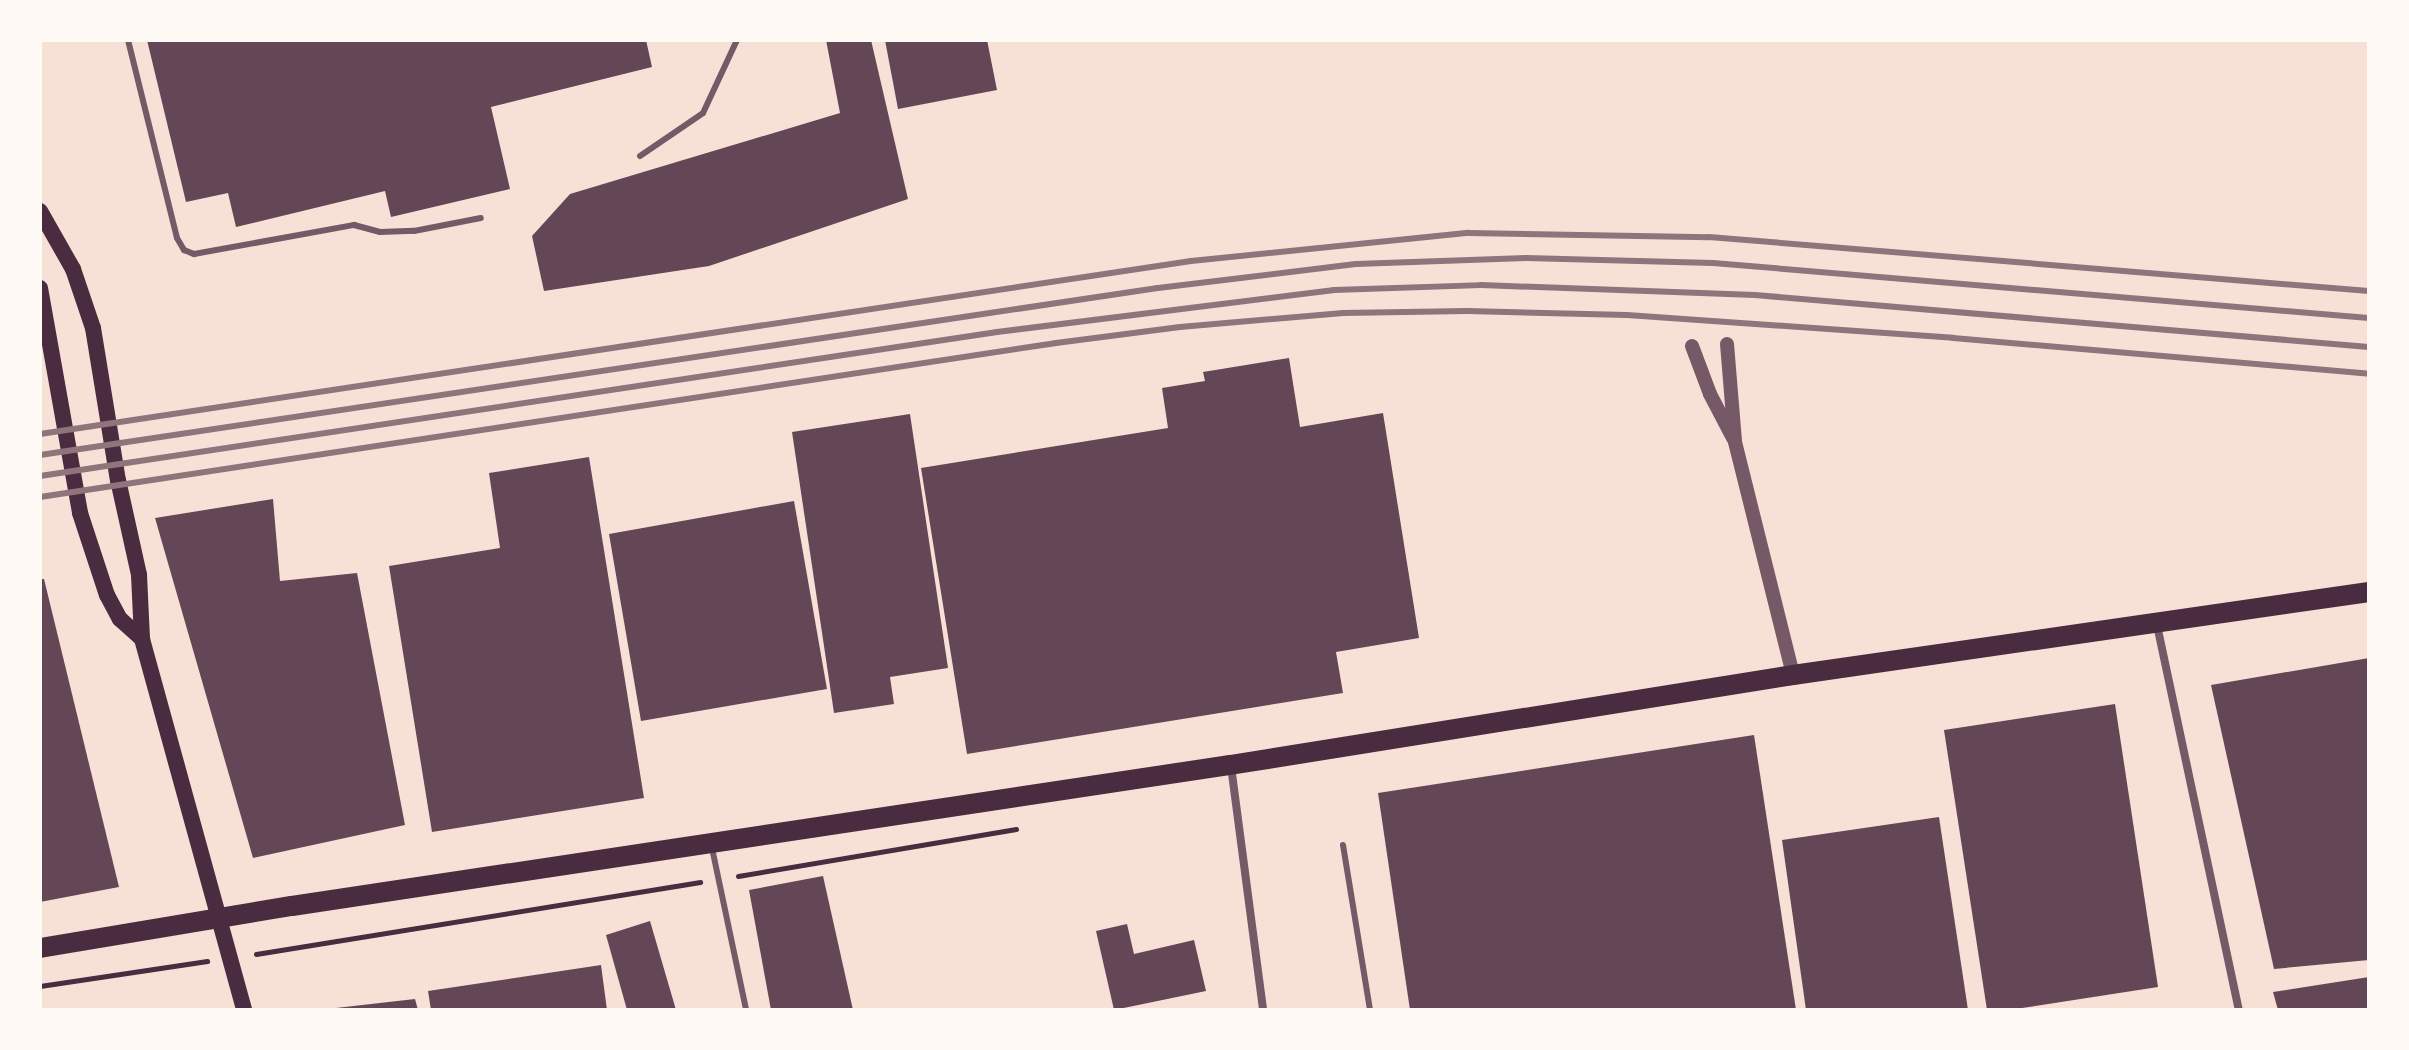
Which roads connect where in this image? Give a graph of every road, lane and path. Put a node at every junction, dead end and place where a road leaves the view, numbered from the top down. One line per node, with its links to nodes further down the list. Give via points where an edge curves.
1 (128, 40): 5 (lane, via 184,250 194,254 354,225 380,232 414,231)
2 (737, 40): 3 (lane, via 703,113)
3 (640, 156)
4 (40, 211): 12 (main road, via 73,269 93,328 139,575)
5 (481, 218)
6 (40, 288): 12 (main road, via 80,513 107,595 120,619)
7 (1727, 344): 9 (street)
8 (1692, 346): 9 (street)
9 (1735, 442): 13 (street)
10 (2369, 592): 11 (main road)
11 (2157, 621): 13 (main road); 23 (street)
12 (142, 639): 17 (main road)
13 (1793, 675): 14 (main road)
14 (1230, 765): 15 (main road); 21 (street)
15 (711, 844): 17 (main road); 20 (lane)
16 (1343, 845): 22 (lane)
17 (221, 919): 18 (main road); 19 (main road)
18 (40, 948)
19 (244, 1010)
20 (746, 1010)
21 (1263, 1010)
22 (1370, 1010)
23 (2239, 1010)

